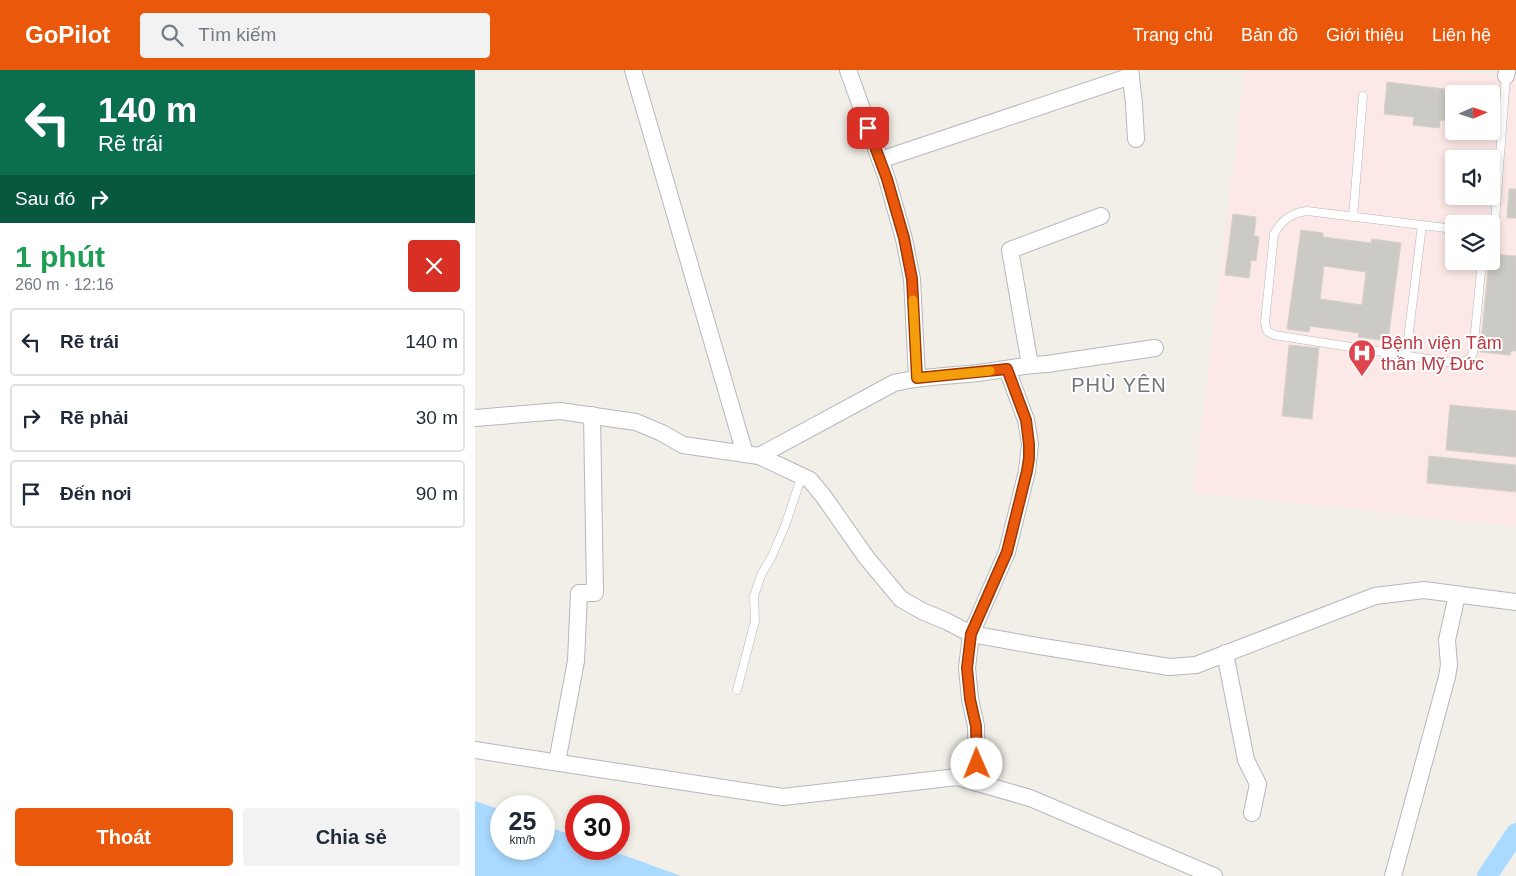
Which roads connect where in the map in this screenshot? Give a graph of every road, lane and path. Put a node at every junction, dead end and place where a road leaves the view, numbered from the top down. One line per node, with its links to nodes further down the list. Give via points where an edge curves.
1 (633, 70): 21 (street)
2 (847, 70): 7 (street)
3 (1131, 73): 6 (street); 7 (street)
4 (1506, 73): 8 (lane)
5 (1363, 96): 10 (lane)
6 (1136, 139)
7 (880, 160): 18 (street, via 904,238 912,279)
8 (1495, 215)
9 (1101, 216): 16 (street, via 1010,250)
10 (1353, 217): 11 (lane); 15 (lane, via 1296,212 1279,225 1274,234 1265,322 1267,331 1274,335)
11 (1422, 225): 12 (lane); 15 (lane)
12 (1445, 228)
13 (1481, 270): 15 (lane, via 1472,357 1453,363)
14 (1155, 348): 16 (street)
15 (1406, 356)
16 (1030, 365): 17 (street)
17 (1007, 369): 18 (street); 25 (street, via 1026,420 1029,444 1027,471 1007,552)
18 (917, 378): 21 (street, via 894,383)
19 (592, 415): 20 (street, via 560,411); 21 (street, via 636,422 683,445); 29 (street, via 595,592 579,593 576,662)
20 (475, 418)
21 (752, 455): 22 (street)
22 (802, 475): 25 (street, via 824,497 866,557 901,599); 27 (lane, via 785,526 754,596 755,622)
23 (1457, 595): 24 (street); 26 (street, via 1424,590 1375,596); 33 (street, via 1447,640 1447,677)
24 (1516, 602)
25 (971, 634): 26 (street, via 1169,667 1196,665); 30 (street, via 967,668 976,726)
26 (1225, 653): 31 (street, via 1246,760 1258,784)
27 (737, 690)
28 (475, 750): 29 (street)
29 (557, 762): 30 (street, via 783,797 957,777)
30 (977, 783): 32 (street, via 1031,798)
31 (1252, 813)
32 (1213, 876)
33 (1393, 876)

